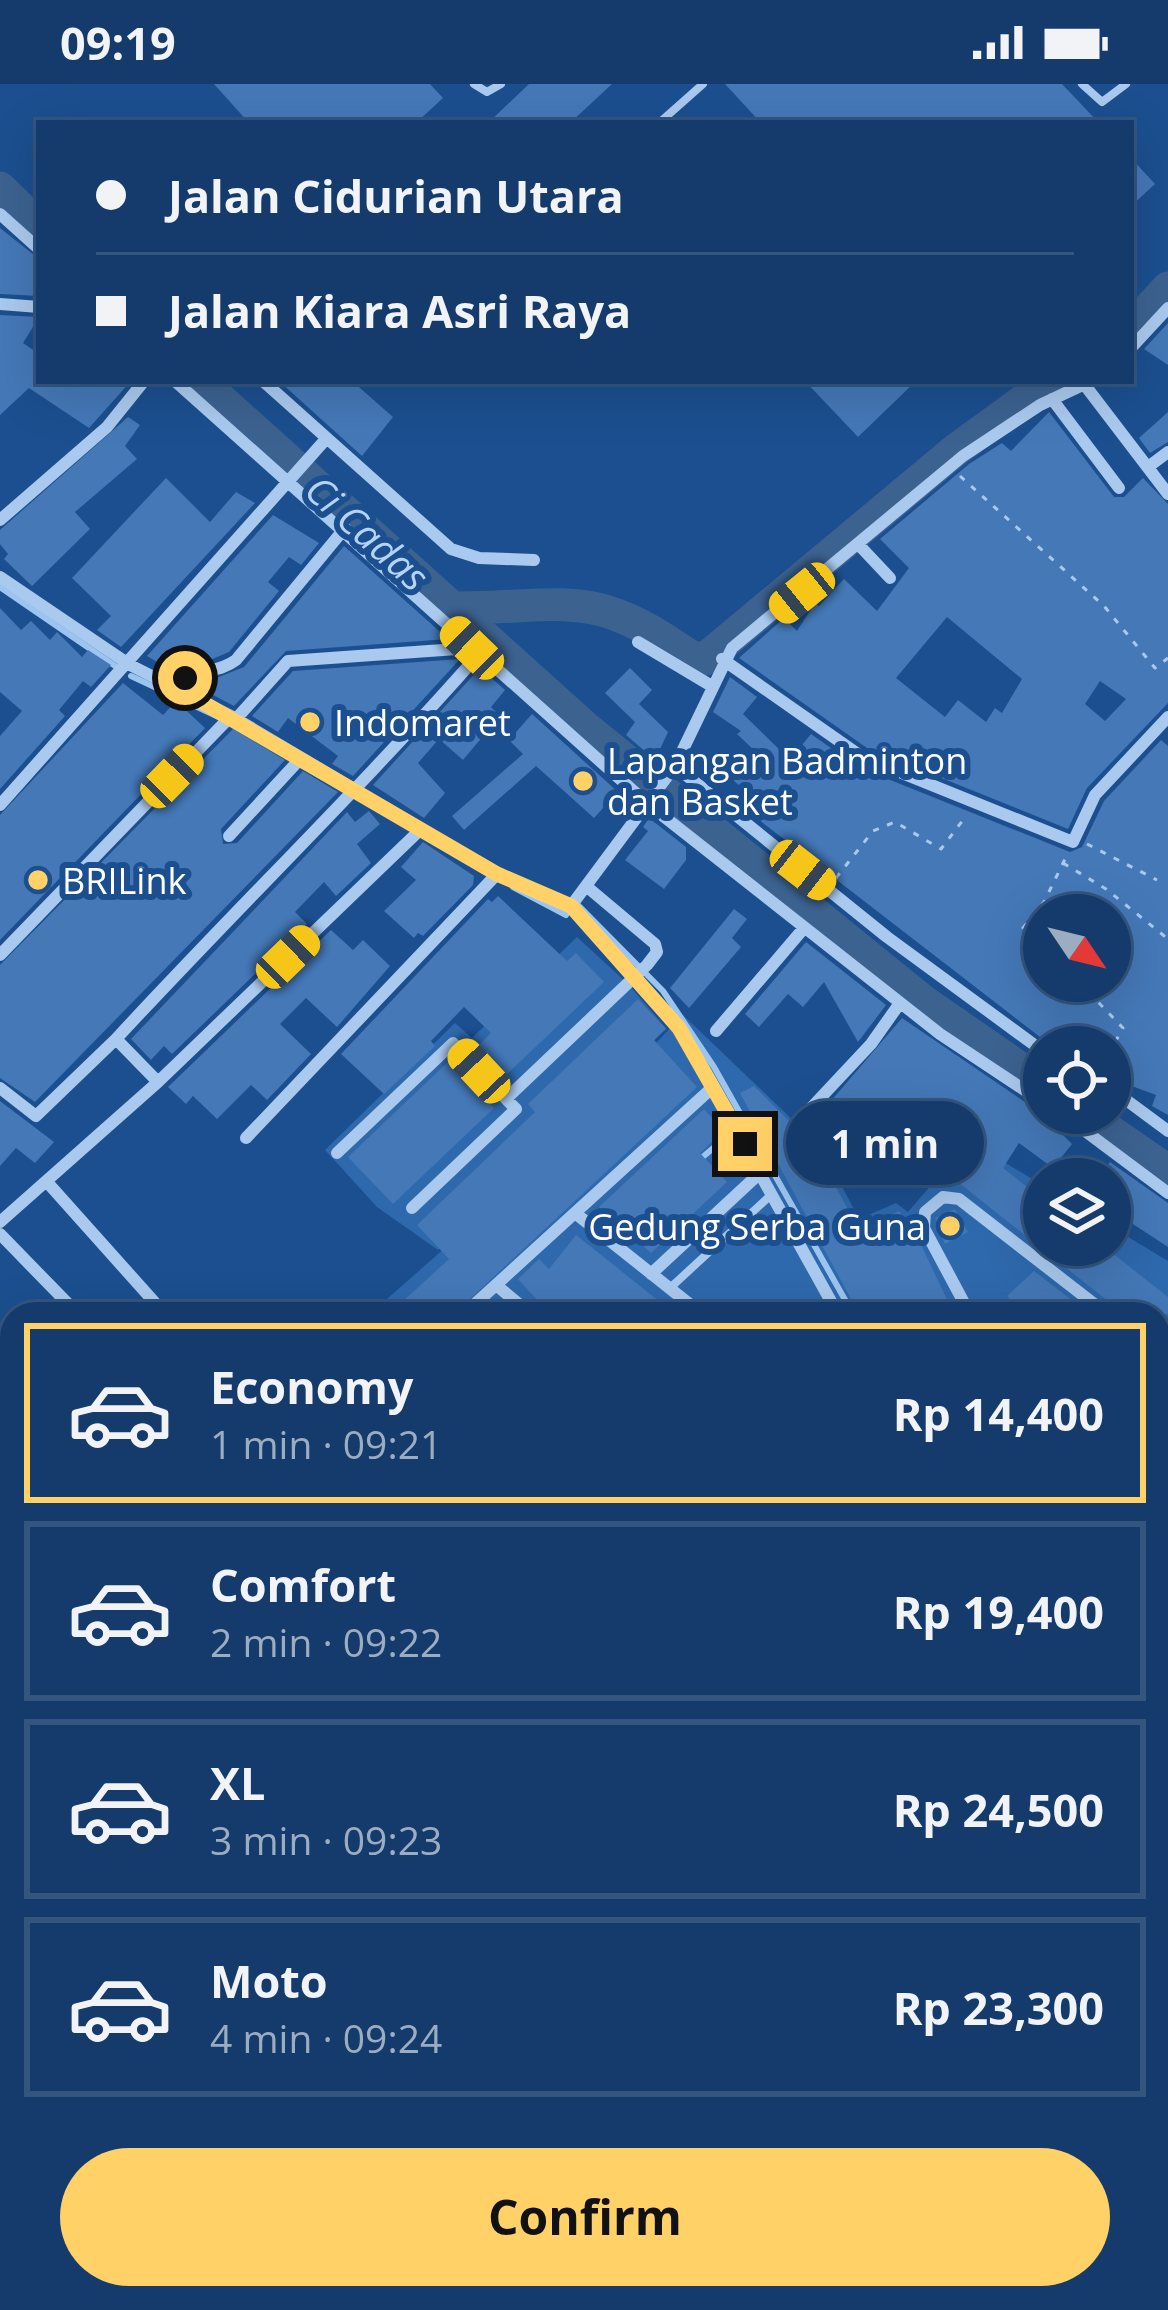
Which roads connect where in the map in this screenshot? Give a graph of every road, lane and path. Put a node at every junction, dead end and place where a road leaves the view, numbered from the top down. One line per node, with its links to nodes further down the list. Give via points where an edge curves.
1 (474, 84): 2 (lane, via 487,92)
2 (501, 84)
3 (703, 84): 6 (lane)
4 (1082, 84): 5 (lane, via 1102,102)
5 (1126, 84)
6 (662, 120)
7 (0, 214): 8 (street)
8 (36, 247)
9 (0, 304): 10 (street)
10 (36, 307)
11 (1168, 308): 12 (street)
12 (1134, 345)
13 (141, 384): 26 (street, via 107,427)
14 (179, 384): 23 (street)
15 (266, 384): 19 (street)
16 (1083, 384): 18 (street)
17 (1088, 384): 22 (street)
18 (1052, 398): 21 (street); 24 (street)
19 (326, 440): 23 (street); 29 (street, via 451,549)
20 (1168, 452): 22 (street)
21 (950, 467): 28 (street); 34 (path, via 1104,606 1155,668)
22 (1148, 467): 25 (street)
23 (294, 475): 27 (street); 36 (street)
24 (1119, 488)
25 (1168, 494)
26 (0, 520)
27 (345, 528): 33 (street); 38 (street, via 236,660 191,674)
28 (858, 544): 31 (street); 35 (street)
29 (534, 560)
30 (0, 577): 36 (street)
31 (890, 578)
32 (638, 642): 37 (street)
33 (475, 651): 39 (street, via 285,662); 43 (street); 44 (street)
34 (1168, 658)
35 (722, 659): 37 (street); 46 (street, via 834,741)
36 (130, 665): 38 (street); 45 (street)
37 (710, 685): 42 (street)
38 (178, 688): 39 (street)
39 (234, 717): 41 (street); 60 (street)
40 (1168, 717): 49 (street, via 1095,795)
41 (301, 758): 43 (street); 48 (street)
42 (671, 770): 44 (street); 53 (street)
43 (356, 792): 47 (street); 67 (street, via 289,852)
44 (649, 801): 52 (street); 58 (street)
45 (0, 806)
46 (973, 806): 49 (street); 53 (path, via 941,849 895,822 879,826)
47 (420, 830): 50 (street); 68 (street)
48 (229, 836)
49 (1074, 838): 51 (path)
50 (497, 874): 56 (street); 77 (street)
51 (1157, 880)
52 (586, 886): 56 (street); 61 (street, via 657,948)
53 (827, 889): 66 (street)
54 (1048, 894): 55 (path, via 1062,863)
55 (1112, 894)
56 (571, 906): 61 (street)
57 (1131, 909): 59 (path)
58 (804, 928): 63 (street); 65 (street)
59 (1168, 939)
60 (0, 955)
61 (636, 975): 69 (street); 72 (street)
62 (1098, 1002): 64 (path)
63 (900, 1003): 71 (street); 74 (street)
64 (1121, 1026)
65 (716, 1031)
66 (1023, 1036)
67 (116, 1039): 68 (street); 70 (street, via 36,1116)
68 (158, 1082): 80 (street)
69 (713, 1087): 79 (street); 84 (street)
70 (0, 1088)
71 (1023, 1088)
72 (506, 1100): 78 (street, via 452,1043); 83 (street, via 516,1109)
73 (1131, 1104): 75 (street)
74 (811, 1108)
75 (1168, 1131)
76 (1089, 1134): 82 (street)
77 (246, 1138)
78 (337, 1153)
79 (761, 1172): 81 (street); 87 (street)
80 (47, 1182): 85 (street); 91 (street)
81 (773, 1193): 89 (lane); 95 (street)
82 (1168, 1193)
83 (412, 1208)
84 (575, 1213): 87 (street); 88 (street)
85 (0, 1222)
86 (0, 1234): 90 (street)
87 (651, 1274): 89 (street)
88 (496, 1285): 92 (street); 93 (street)
89 (670, 1288): 94 (street)
90 (66, 1302)
91 (154, 1302)
92 (477, 1302)
93 (517, 1302)
94 (687, 1302)
95 (832, 1302)
96 (964, 1302): 97 (street, via 924,1228 936,1199 959,1199)
97 (1092, 1302)

